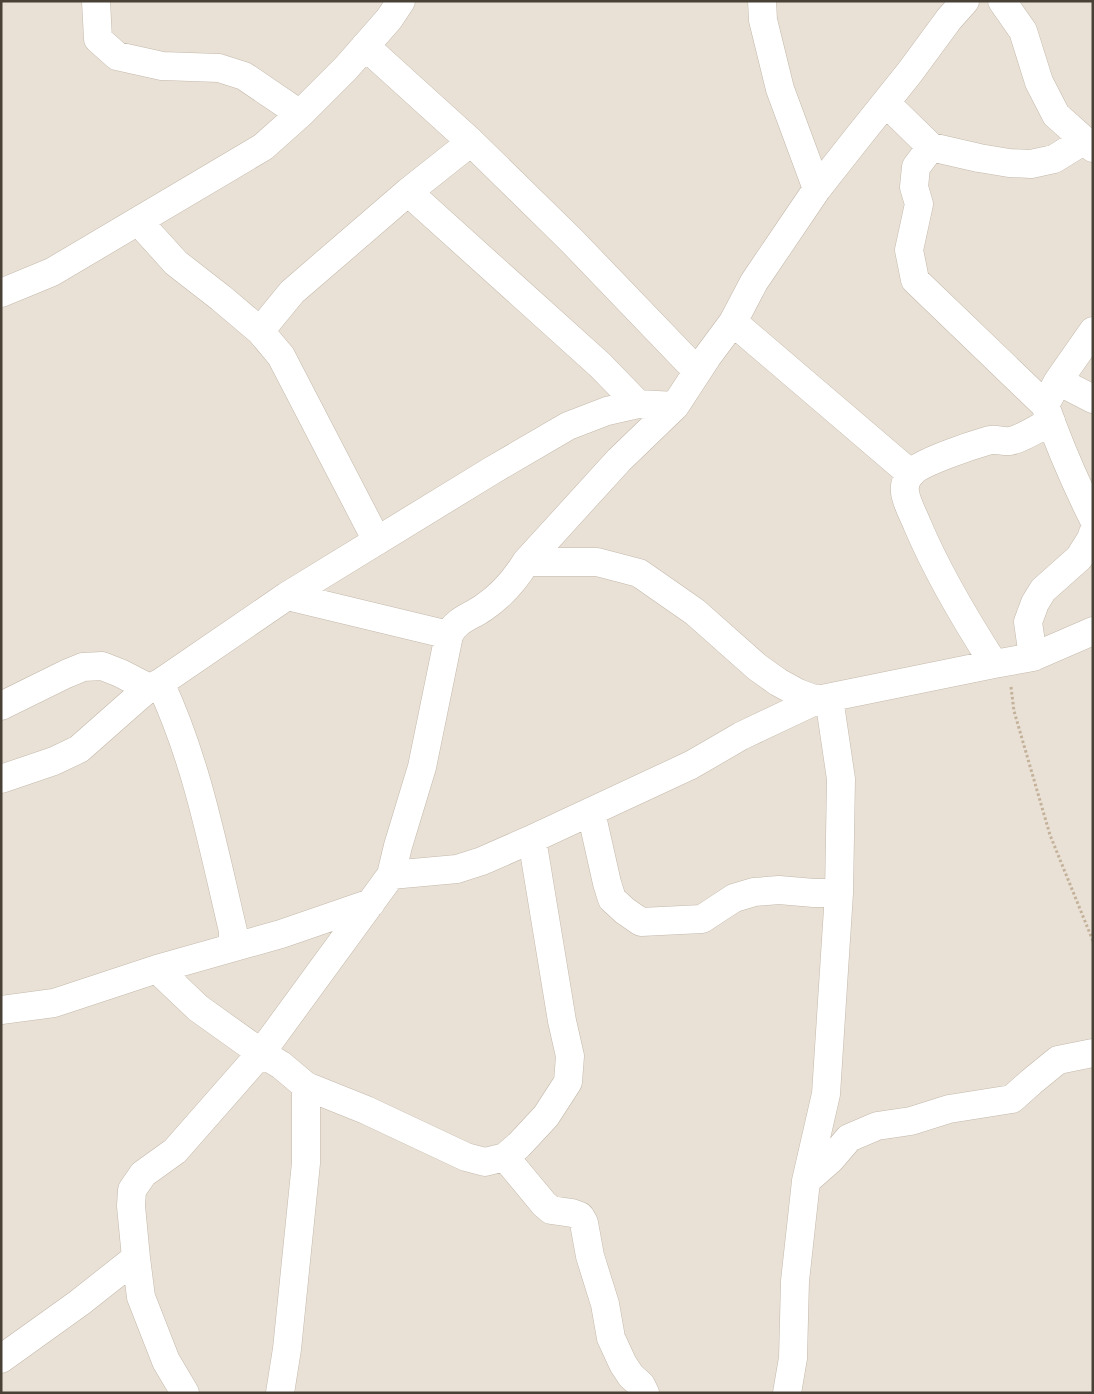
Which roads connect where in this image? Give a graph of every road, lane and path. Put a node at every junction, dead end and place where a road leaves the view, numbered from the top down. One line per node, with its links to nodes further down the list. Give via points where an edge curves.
1 (96, 1): 8 (street, via 98,39 117,56 162,66 219,68 244,76)
2 (401, 1): 6 (street)
3 (762, 1): 12 (street, via 763,20 780,89)
4 (964, 1): 7 (street)
5 (1002, 1): 10 (street, via 1024,31 1039,82 1056,115)
6 (364, 46): 8 (street); 9 (street)
7 (886, 103): 11 (street); 12 (street)
8 (300, 114): 14 (street, via 263,147)
9 (471, 142): 13 (street); 19 (street)
10 (1088, 144): 11 (street, via 1054,159 1031,164 979,158)
11 (931, 147): 24 (street, via 916,167 914,187 919,204 909,250 916,280)
12 (817, 189): 16 (street, via 754,282)
13 (408, 192): 17 (street, via 292,292); 22 (street, via 600,365)
14 (138, 221): 15 (street, via 52,272); 17 (street, via 176,262)
15 (1, 293)
16 (733, 322): 19 (street); 25 (street)
17 (260, 331): 28 (street, via 281,356)
18 (1093, 332): 20 (street)
19 (697, 371): 23 (street)
20 (1058, 381): 21 (street); 24 (street)
21 (1093, 400)
22 (638, 404): 23 (street); 28 (street, via 607,411 568,426)
23 (675, 406): 29 (street, via 619,460)
24 (1048, 413): 25 (street, via 1030,433 1009,442 990,440 932,461); 26 (street, via 1074,481)
25 (911, 474): 33 (street, via 905,484 905,494 949,592)
26 (1093, 518)
27 (1093, 533): 33 (street, via 1079,558 1043,590)
28 (377, 541): 30 (street)
29 (526, 562): 32 (street, via 503,592 462,620); 35 (street, via 597,562 639,573 695,612 778,682 798,693)
30 (287, 596): 32 (street); 34 (street)
31 (1093, 631): 33 (street)
32 (449, 635): 40 (street, via 422,767)
33 (1012, 661): 35 (street); 43 (path, via 1014,711 1050,835)
34 (155, 685): 36 (street, via 102,666 83,668); 37 (street, via 79,749); 44 (street, via 172,708 204,806 233,931)
35 (823, 699): 38 (street); 41 (street, via 841,779)
36 (1, 706)
37 (1, 779)
38 (591, 812): 39 (street); 41 (street, via 612,899 641,922 702,919 734,898 754,892)
39 (532, 839): 40 (street, via 456,869); 50 (street, via 570,1056 568,1082 546,1116)
40 (391, 875): 42 (street)
41 (839, 893): 51 (street, via 826,1094)
42 (371, 903): 44 (street); 47 (street)
43 (1093, 941)
44 (233, 947): 45 (street)
45 (157, 969): 46 (street, via 54,1003); 47 (street, via 198,1008)
46 (7, 1006)
47 (261, 1053): 49 (street); 52 (street, via 175,1151 143,1174 132,1190)
48 (1093, 1053): 51 (street, via 1058,1060 1012,1099 949,1109 877,1126 849,1138)
49 (306, 1086): 50 (street, via 466,1157 485,1162); 55 (street, via 306,1163)
50 (505, 1157): 56 (street, via 551,1210 580,1216 606,1304 611,1338 623,1364)
51 (806, 1181): 57 (street, via 795,1281 793,1358)
52 (136, 1258): 53 (street); 54 (street, via 141,1297 166,1361)
53 (1, 1359)
54 (185, 1393)
55 (280, 1393)
56 (645, 1393)
57 (787, 1393)

